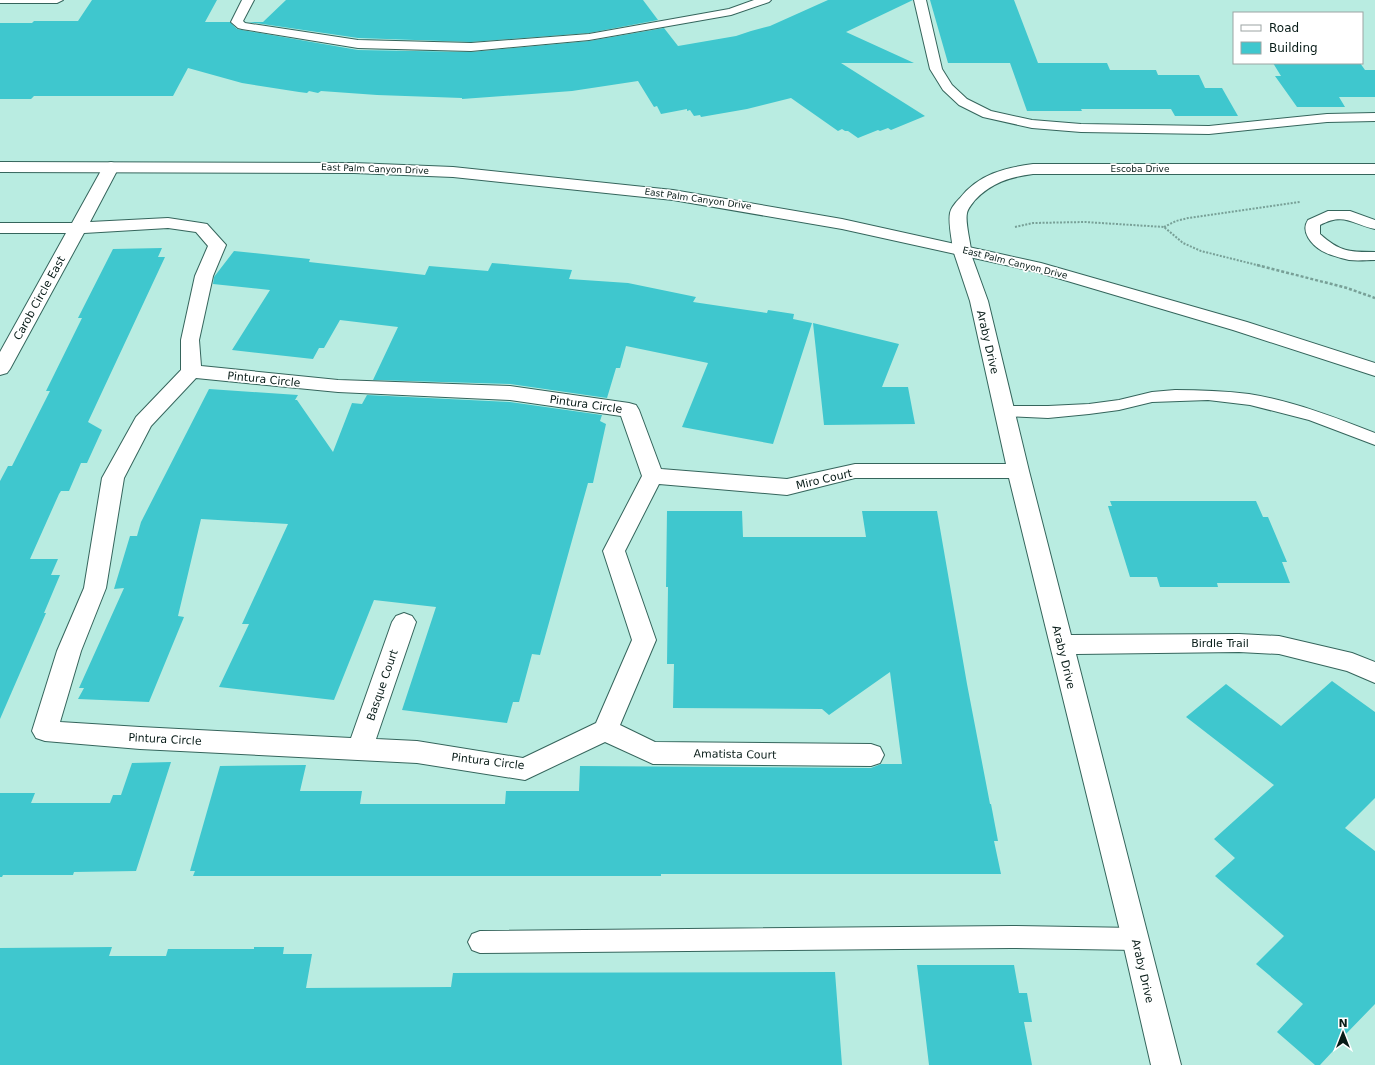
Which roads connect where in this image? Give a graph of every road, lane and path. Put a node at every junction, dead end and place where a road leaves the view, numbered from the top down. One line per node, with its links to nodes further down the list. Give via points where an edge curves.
1 (0, 0): 2 (lane)
2 (57, 0)
3 (248, 0): 7 (lane, via 237,22 242,26 358,44 471,47 589,37)
4 (765, 0): 7 (lane)
5 (920, 0): 8 (lane, via 936,69 947,87 963,102 987,114 1032,124 1081,128 1209,130 1327,118)
6 (730, 3): 7 (lane)
7 (744, 8)
8 (1375, 117)
9 (0, 167): 10 (street, East Palm Canyon Drive)
10 (111, 167): 17 (street, Carob Circle East); 18 (street, East Palm Canyon Drive, via 354,168 453,172 562,182 758,208)
11 (1375, 169): 18 (street, Escoba Drive, via 1015,171 980,185 960,209 958,214)
12 (1305, 201): 15 (path, via 1188,218)
13 (1375, 225): 19 (lane, via 1350,215 1328,215 1314,223 1313,235 1327,248 1351,256)
14 (1015, 227): 15 (path, via 1033,223 1085,222)
15 (1164, 227): 20 (path, via 1183,243 1201,251 1347,288)
16 (0, 228): 17 (street)
17 (78, 228): 21 (street, Carob Circle East); 23 (street, via 168,223 201,228 217,245 204,276 190,340)
18 (962, 250): 22 (street, East Palm Canyon Drive, via 1041,268 1240,326); 24 (street, Araby Drive, via 979,301)
19 (1375, 256)
20 (1375, 298)
21 (0, 368)
22 (1375, 370)
23 (192, 371): 27 (street, Pintura Circle, via 338,386 510,393 628,410); 32 (street, Pintura Circle, via 143,422 113,478 95,588 68,651 45,731)
24 (1004, 411): 25 (lane, via 1088,410 1152,397 1208,395 1250,400 1314,416); 26 (street, Araby Drive)
25 (1375, 439)
26 (1018, 472): 27 (street, Miro Court, via 855,471 787,487); 29 (street, Araby Drive)
27 (654, 476): 31 (street, via 614,551 644,640)
28 (404, 622): 32 (street, Basque Court)
29 (1061, 644): 30 (street, Birdle Trail, via 1239,642 1279,645 1352,663); 34 (street, Araby Drive)
30 (1375, 673)
31 (605, 730): 32 (street, Pintura Circle, via 525,768 417,752); 33 (street, Amatista Court, via 653,753)
32 (360, 748)
33 (871, 755)
34 (1136, 939): 35 (lane, via 1010,937); 36 (street, Araby Drive)
35 (480, 942)
36 (1166, 1065)

